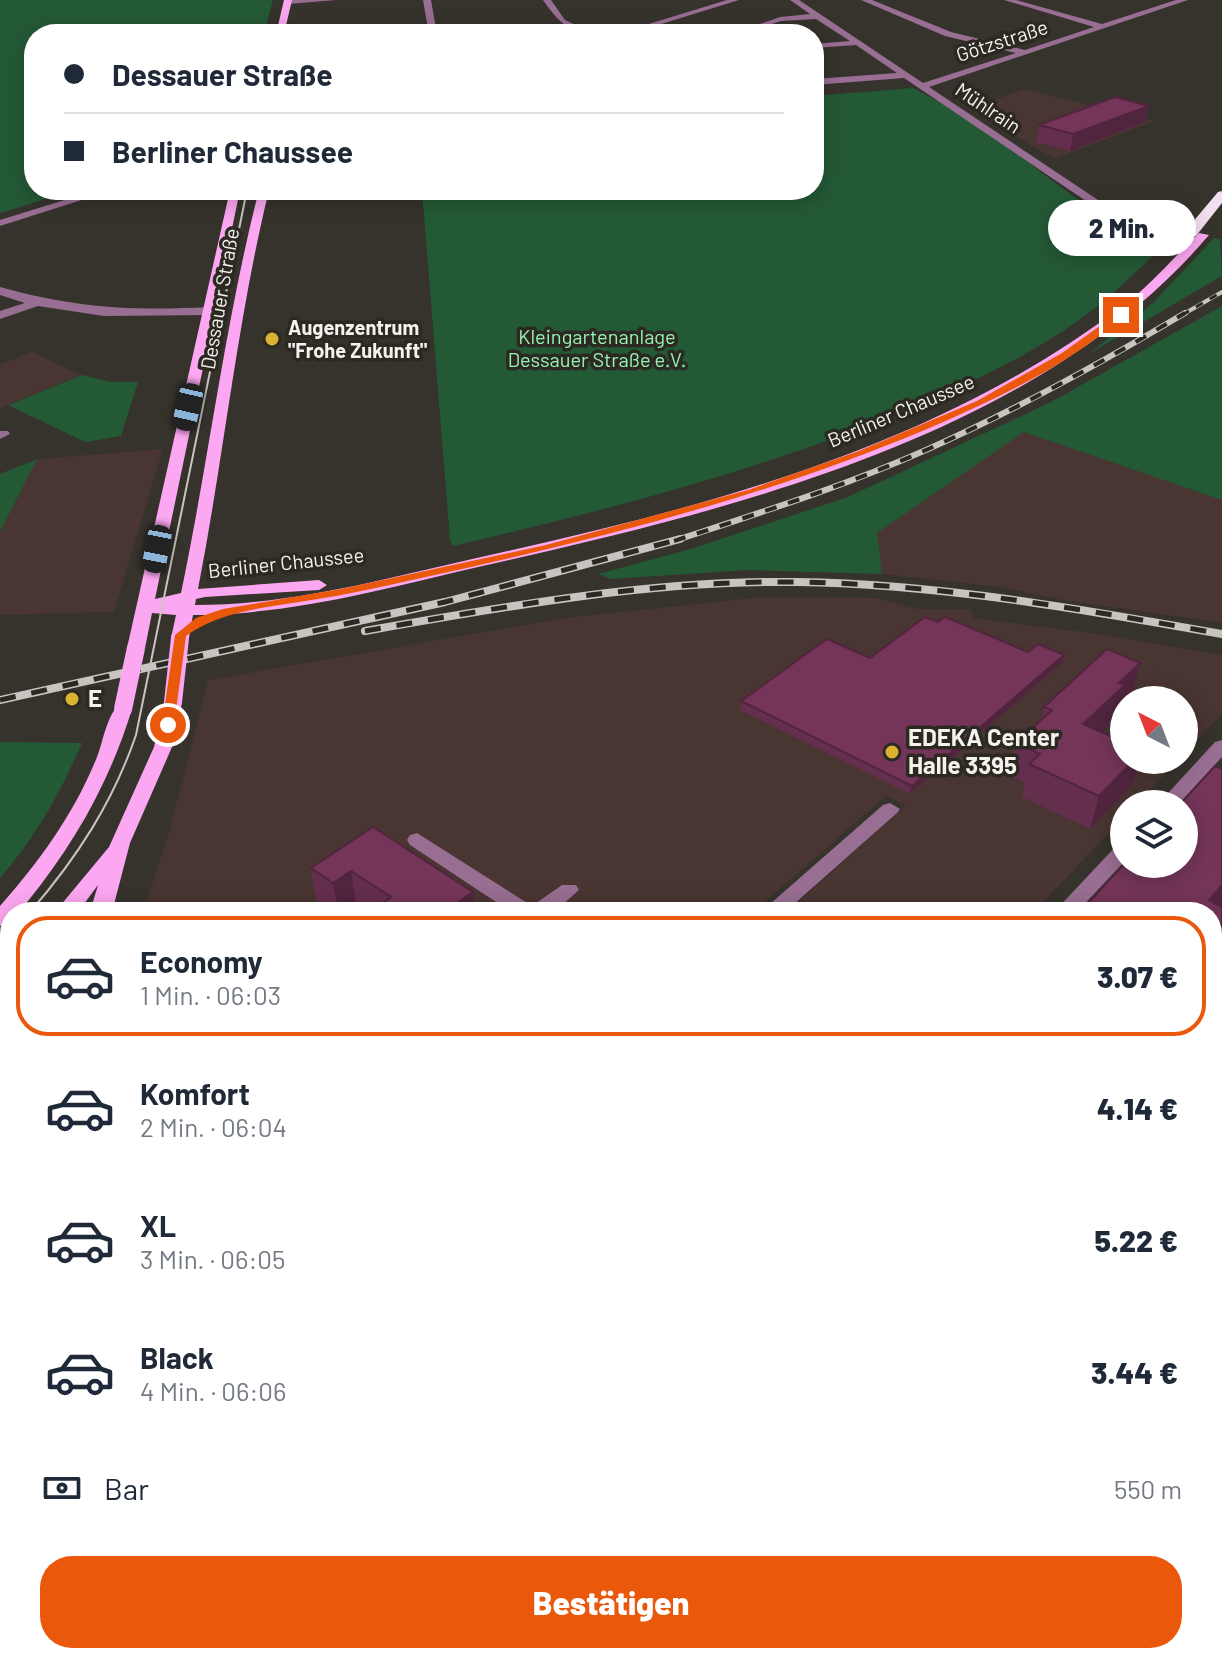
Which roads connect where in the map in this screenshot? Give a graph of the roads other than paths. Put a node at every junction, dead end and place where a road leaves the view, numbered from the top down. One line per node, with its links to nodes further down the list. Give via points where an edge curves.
1 (332, 0): 9 (street)
2 (427, 0): 12 (street)
3 (547, 0): 13 (street)
4 (735, 0): 14 (street)
5 (794, 0): 10 (street, Mühlrain)
6 (865, 0): 19 (street, via 948,34)
7 (1008, 0): 16 (street)
8 (1184, 0): 16 (street, Götzstraße)
9 (288, 1): 11 (main road)
10 (819, 16): 15 (street); 17 (street, Mühlrain)
11 (282, 24)
12 (431, 24)
13 (567, 24)
14 (654, 24)
15 (765, 24)
16 (1103, 27): 19 (street, Götzstraße)
17 (856, 43): 18 (street); 20 (street, Mühlrain)
18 (824, 45)
19 (1025, 53): 22 (street, Götzstraße)
20 (905, 75): 21 (street); 22 (street, Mühlrain)
21 (824, 79)
22 (922, 86): 30 (street, Mühlrain, via 1133,228)
23 (1222, 195): 29 (highway, Berliner Chaussee)
24 (75, 200): 28 (street)
25 (233, 200): 33 (main road, Dessauer Straße)
26 (262, 200): 35 (main road, Dessauer Straße)
27 (1222, 211): 29 (highway, Berliner Chaussee)
28 (0, 223)
29 (1197, 234): 35 (main road, Berliner Chaussee, via 1089,329 967,398 852,448 696,499 531,543 325,585 231,590); 37 (main road, Berliner Chaussee, via 1144,297 1065,355 980,403 862,453 751,492 588,538)
30 (1167, 236)
31 (0, 291): 32 (street)
32 (35, 303): 33 (street, via 115,313); 34 (street)
33 (210, 311): 36 (main road, Dessauer Straße)
34 (0, 315)
35 (186, 604): 36 (main road, Berliner Chaussee); 37 (main road, Berliner Chaussee); 38 (main road, Dessauer Straße)
36 (145, 607): 46 (main road, Dessauer Straße, bridge, via 109,754 81,812)
37 (227, 612): 38 (main road, via 200,620)
38 (180, 636): 43 (main road, Dessauer Straße, bridge, via 163,747)
39 (1222, 746): 40 (street)
40 (1181, 790)
41 (890, 809): 51 (street)
42 (417, 840): 49 (street)
43 (120, 843): 47 (main road); 48 (main road)
44 (1110, 865): 52 (street)
45 (569, 890): 50 (street)
46 (15, 902)
47 (74, 902)
48 (104, 902)
49 (511, 902)
50 (553, 902)
51 (783, 902)
52 (1075, 902)

